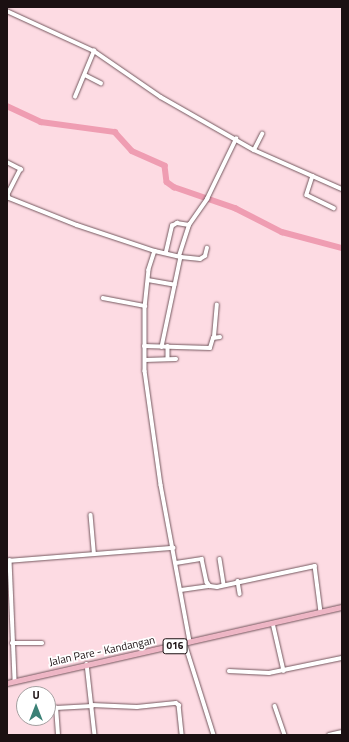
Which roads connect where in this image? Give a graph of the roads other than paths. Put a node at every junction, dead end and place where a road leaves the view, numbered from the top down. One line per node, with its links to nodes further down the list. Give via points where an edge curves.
1 (7, 11): 2 (street)
2 (94, 51): 3 (street); 7 (street, via 160,97)
3 (85, 75): 4 (street); 5 (street)
4 (101, 83)
5 (75, 97)
6 (262, 134): 8 (street)
7 (236, 139): 8 (street); 13 (street, via 208,197)
8 (254, 150): 10 (street)
9 (7, 162): 15 (street, via 21,169 8,194 9,198 77,225)
10 (313, 176): 11 (street); 12 (street, via 307,195)
11 (342, 189)
12 (334, 208)
13 (189, 225): 16 (street, via 177,223 172,226); 17 (street)
14 (207, 248): 17 (street, via 205,256 200,259)
15 (155, 251): 16 (street); 18 (street)
16 (166, 252): 17 (street)
17 (180, 256): 19 (street)
18 (148, 280): 19 (street); 22 (street)
19 (175, 285): 26 (street)
20 (103, 298): 22 (street)
21 (217, 305): 23 (street)
22 (145, 306): 25 (street)
23 (214, 337): 24 (street); 27 (street, via 210,348)
24 (220, 337)
25 (144, 346): 26 (street); 30 (street)
26 (162, 346): 27 (street)
27 (168, 346): 28 (street)
28 (168, 359): 29 (street); 30 (street)
29 (176, 359)
30 (145, 360): 32 (street, via 161,485)
31 (91, 515): 33 (street)
32 (173, 548): 33 (street); 36 (street)
33 (94, 553): 35 (street)
34 (220, 559): 38 (street)
35 (9, 561): 46 (street)
36 (176, 563): 39 (street, via 202,559); 40 (street)
37 (238, 581): 38 (street); 41 (street); 43 (street, via 315,566)
38 (224, 585): 39 (street)
39 (210, 586): 40 (street)
40 (181, 590): 49 (street)
41 (240, 594)
42 (342, 607): 43 (main road, Jalan Pare - Kandangan / 016)
43 (321, 612): 44 (main road, Jalan Pare - Kandangan / 016)
44 (273, 623): 49 (main road, Jalan Pare - Kandangan / 016); 53 (street)
45 (7, 638): 46 (street)
46 (12, 638): 47 (street)
47 (12, 643): 48 (street); 54 (street)
48 (42, 643)
49 (187, 643): 51 (main road, Jalan Pare - Kandangan / 016); 62 (street)
50 (342, 658): 53 (street)
51 (86, 664): 54 (main road, Jalan Pare - Kandangan / 016); 56 (street)
52 (230, 671): 53 (street)
53 (284, 671)
54 (15, 681): 55 (main road, Jalan Pare - Kandangan / 016)
55 (7, 683)
56 (92, 705): 59 (street, via 56,708); 60 (street); 61 (street, via 136,707 178,703)
57 (275, 706): 63 (street)
58 (342, 732): 64 (street)
59 (58, 735)
60 (95, 735)
61 (182, 735)
62 (213, 735)
63 (285, 735)
64 (329, 735)

